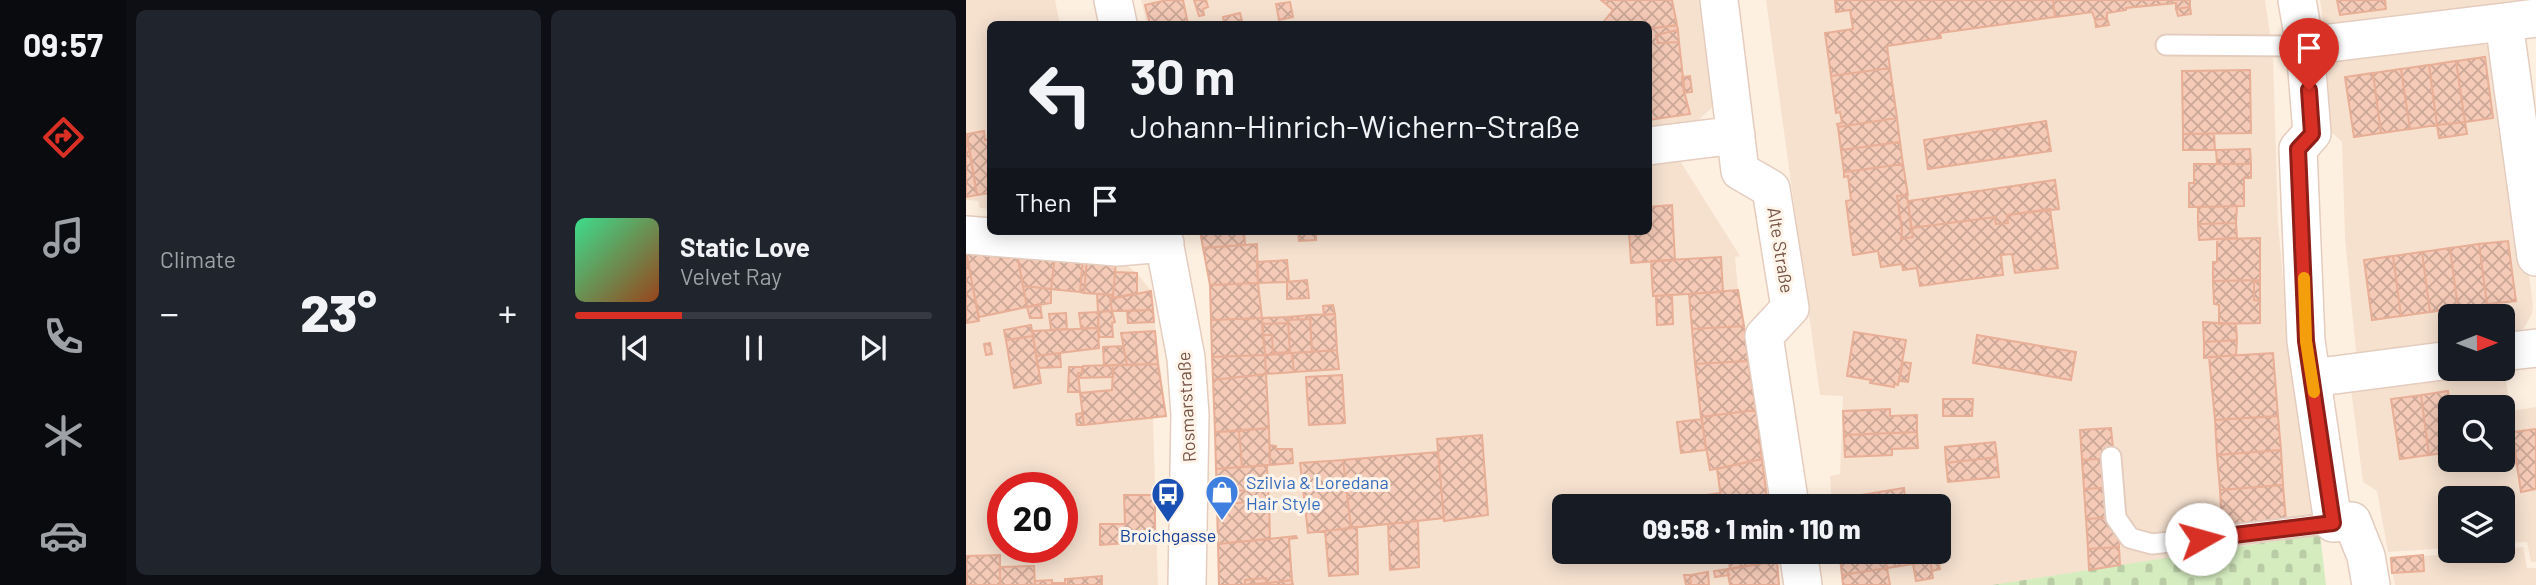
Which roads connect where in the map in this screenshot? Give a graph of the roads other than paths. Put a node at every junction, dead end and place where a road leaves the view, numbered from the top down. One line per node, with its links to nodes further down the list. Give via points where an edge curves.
1 (1113, 0): 5 (street)
2 (1720, 0): 8 (street, Alte Straße)
3 (2297, 0): 7 (street)
4 (2520, 20): 7 (street); 12 (street)
5 (1117, 21)
6 (2166, 45): 7 (lane)
7 (2305, 46): 16 (street, via 2312,134 2298,149 2306,341)
8 (1736, 135): 9 (street); 18 (street, Alte Straße, via 1740,171 1771,189 1790,308 1764,336)
9 (1652, 146)
10 (966, 236): 11 (street, via 1117,247)
11 (1164, 237): 21 (street, Rosmarstraße, via 1186,358)
12 (2536, 257)
13 (2536, 348): 14 (street)
14 (2515, 350)
15 (2438, 362): 16 (street)
16 (2312, 378): 19 (street)
17 (2111, 457): 19 (lane, via 2116,518 2130,538 2152,544)
18 (1788, 494)
19 (2333, 523): 23 (street, via 2353,521)
20 (1800, 564): 22 (street)
21 (1187, 585)
22 (1803, 585)
23 (2371, 585)

